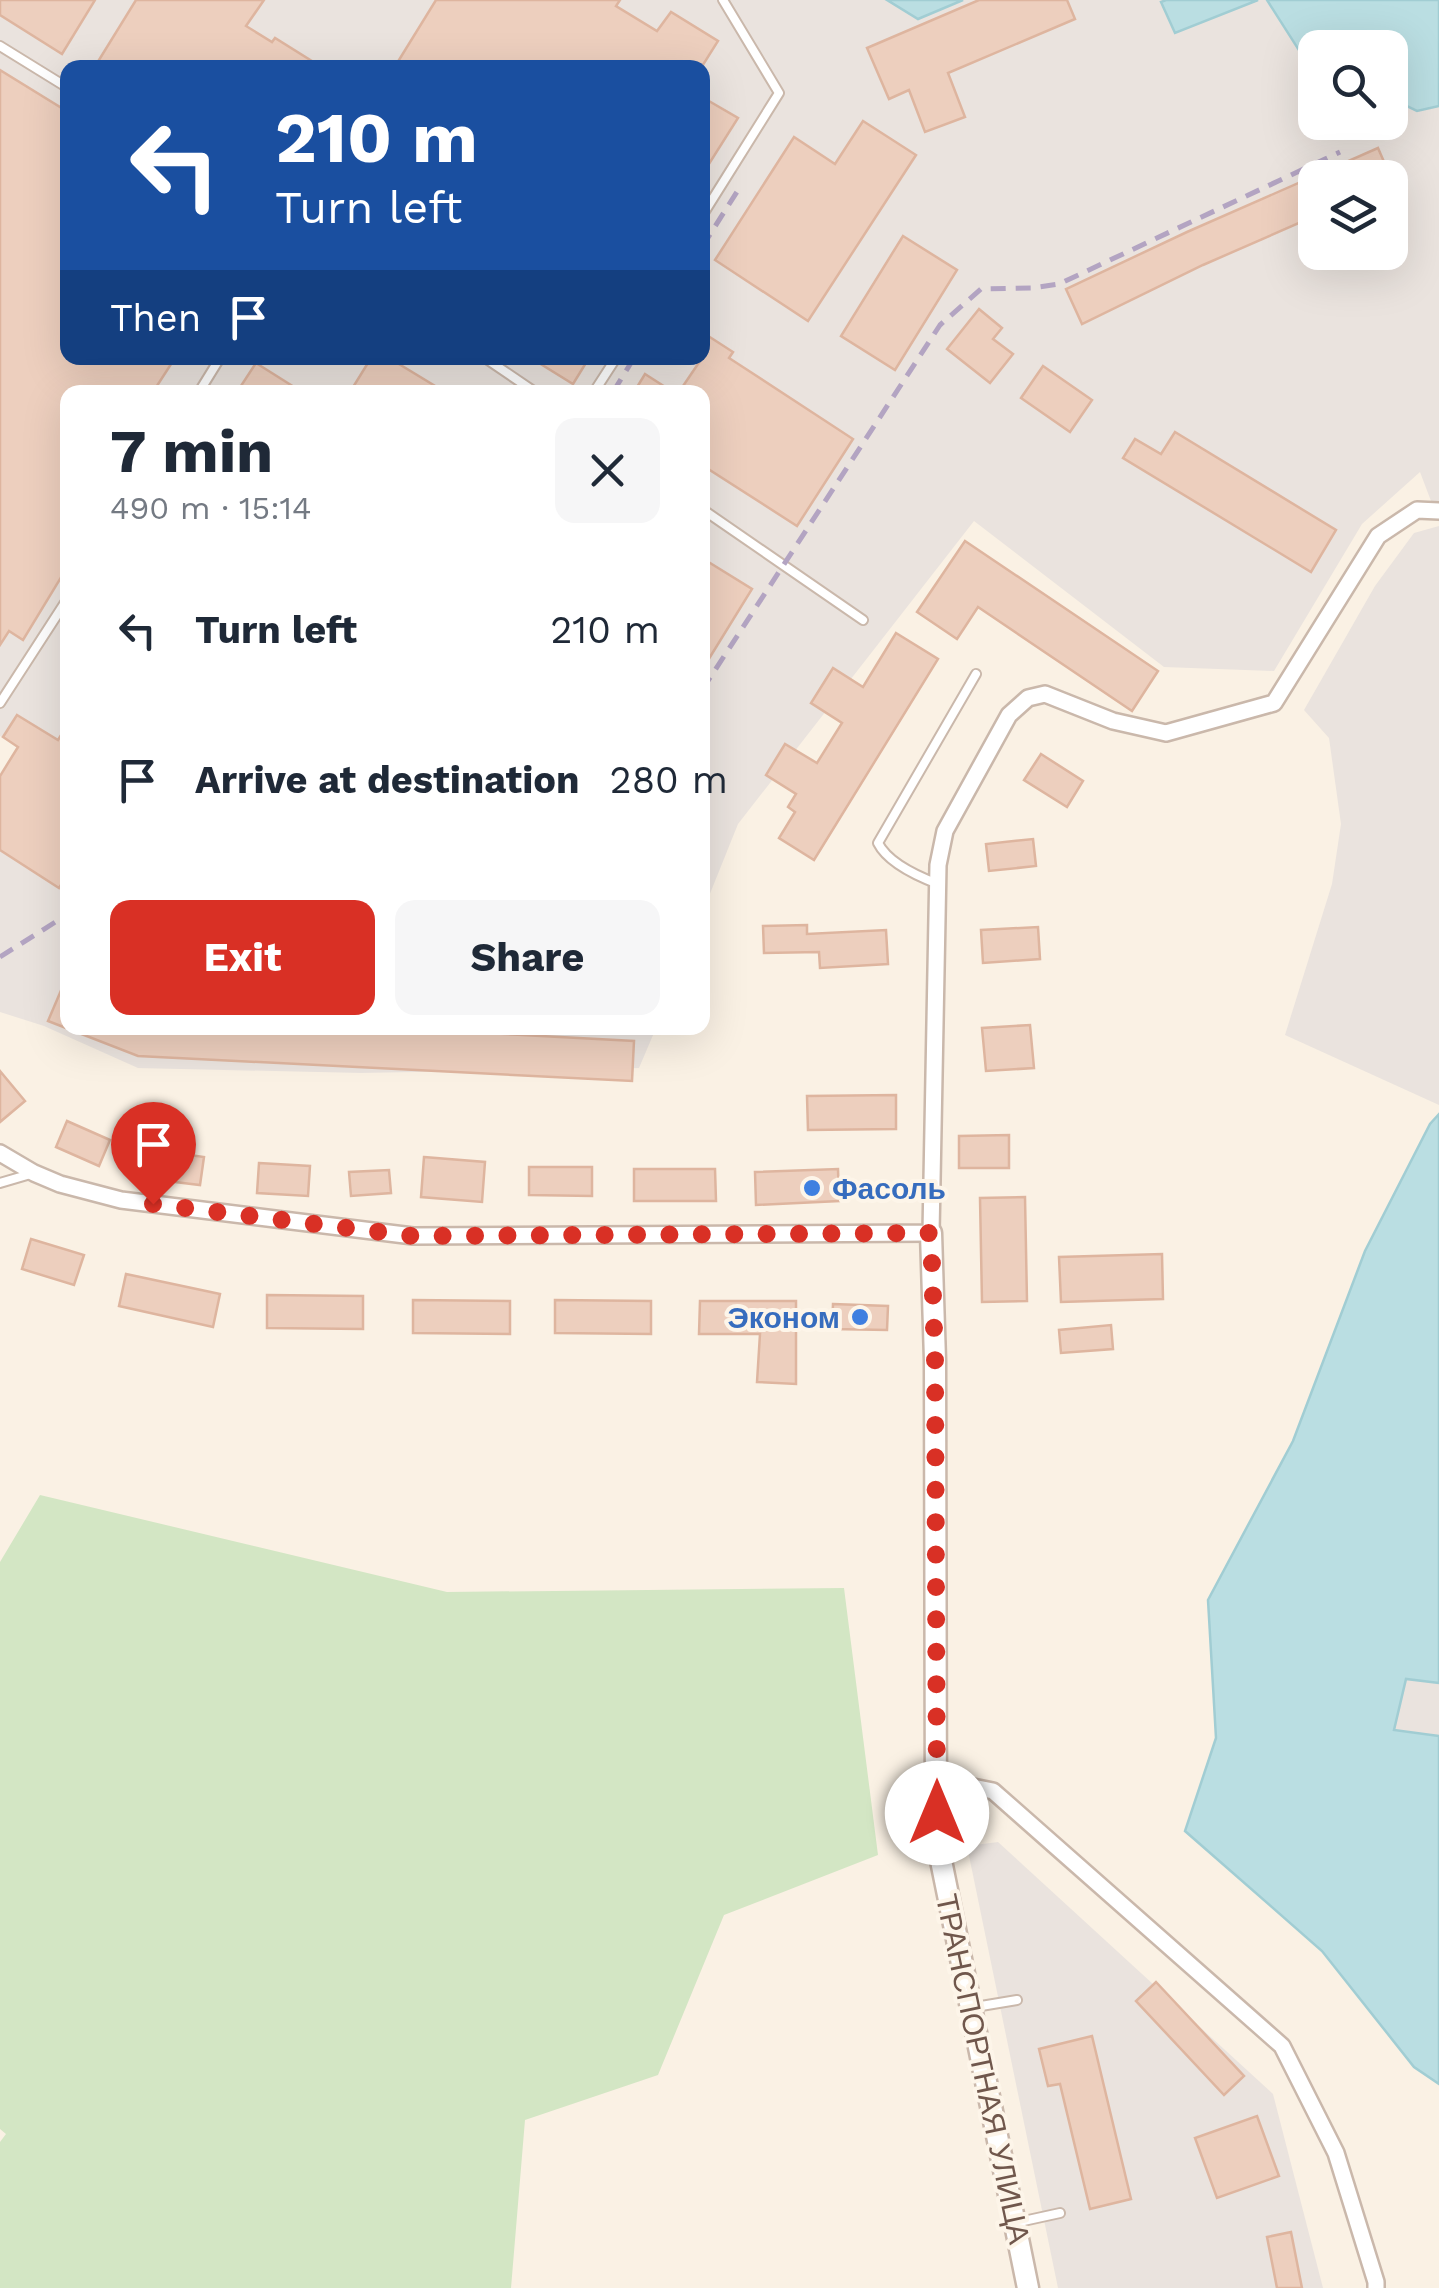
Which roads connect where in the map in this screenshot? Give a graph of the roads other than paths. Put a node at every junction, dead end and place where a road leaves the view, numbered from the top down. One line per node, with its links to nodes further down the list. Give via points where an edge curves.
1 (723, 0): 4 (lane, via 778,93)
2 (0, 46): 3 (lane)
3 (60, 83)
4 (710, 203)
5 (494, 365): 6 (lane)
6 (524, 385)
7 (1439, 511): 13 (street, via 1417,510 1378,536 1274,702 1166,733 1045,694 1028,698 1009,715 945,831)
8 (710, 515): 10 (lane)
9 (60, 610): 12 (lane)
10 (863, 620)
11 (976, 674): 13 (lane, via 878,843 884,854)
12 (0, 702)
13 (938, 884): 17 (street)
14 (0, 1152): 15 (street)
15 (34, 1174): 16 (lane); 17 (street, via 121,1200 413,1236)
16 (0, 1183)
17 (931, 1233): 18 (street, ТРАНСПОРТНАЯ УЛИЦА)
18 (937, 1790): 20 (street, ТРАНСПОРТНАЯ УЛИЦА, via 936,1836); 24 (street, via 994,1791 1282,2046 1336,2154)
19 (1018, 2000): 20 (lane)
20 (971, 2008): 22 (street, ТРАНСПОРТНАЯ УЛИЦА)
21 (1060, 2213): 22 (lane)
22 (1015, 2223): 23 (street, ТРАНСПОРТНАЯ УЛИЦА)
23 (1028, 2288)
24 (1376, 2288)

